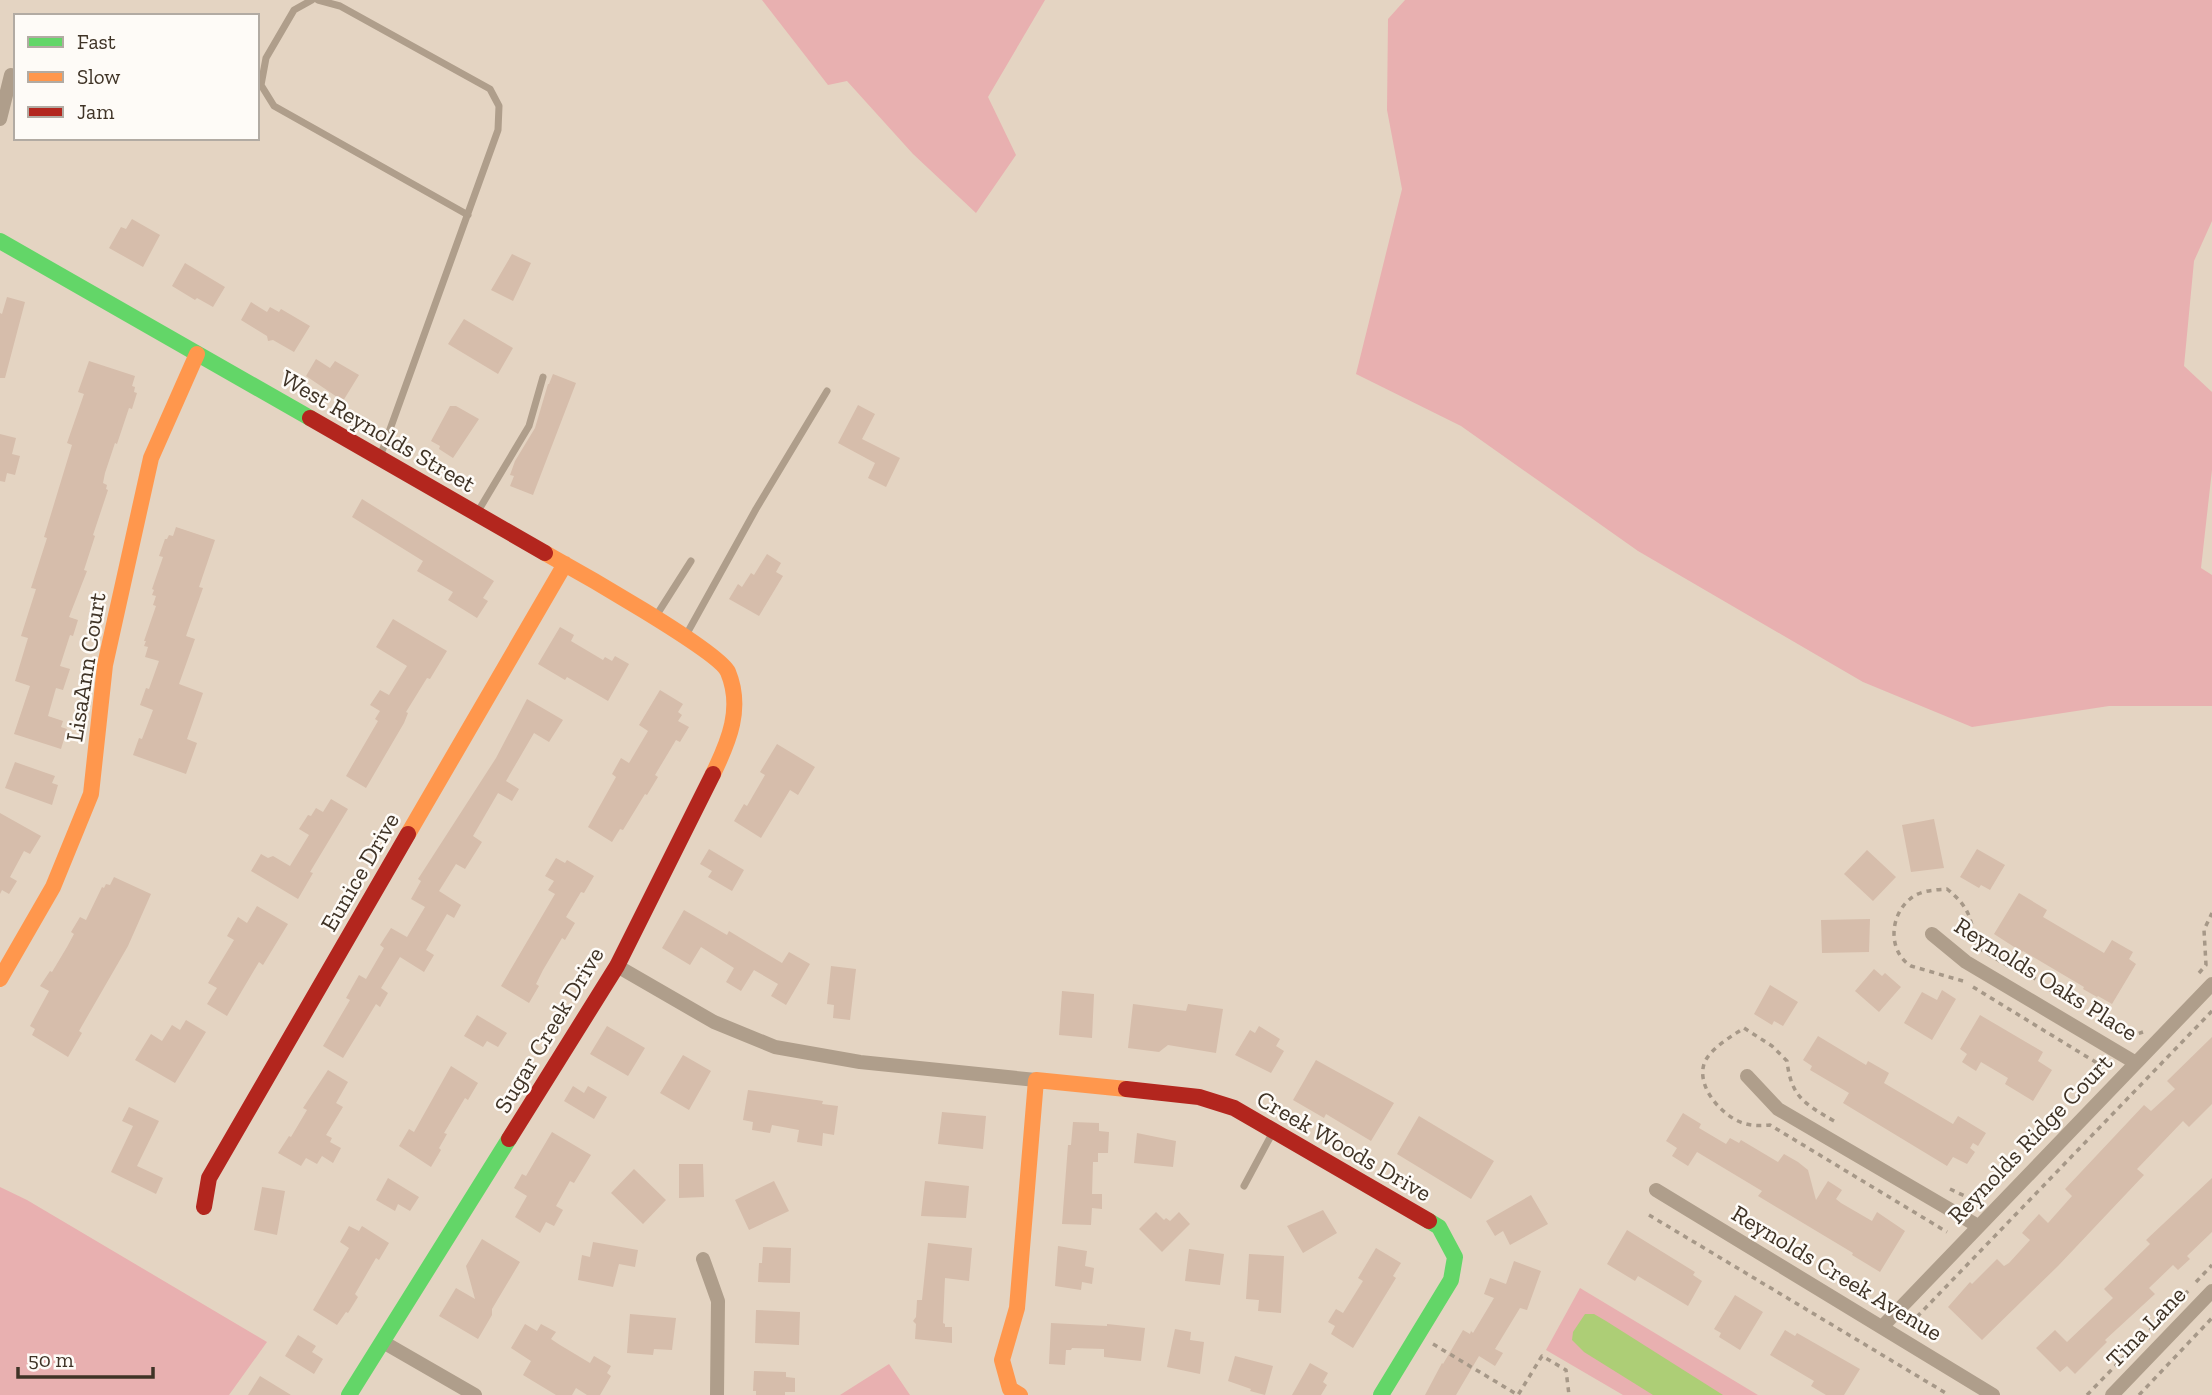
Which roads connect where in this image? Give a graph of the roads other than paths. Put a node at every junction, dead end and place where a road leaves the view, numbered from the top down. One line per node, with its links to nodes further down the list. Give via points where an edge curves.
1 (312, 0): 5 (lane, via 294,10 266,58 261,85 274,106)
2 (318, 0): 5 (lane, via 340,6 490,89 499,106 498,131)
3 (11, 75): 4 (street)
4 (0, 119)
5 (468, 215): 10 (lane)
6 (0, 241): 7 (street, West Reynolds Street)
7 (197, 354): 10 (street, West Reynolds Street); 19 (street, LisaAnn Court, via 151,458 105,665 91,794 53,887)
8 (543, 377): 11 (lane, via 529,426)
9 (827, 391): 15 (lane)
10 (379, 458): 11 (street, West Reynolds Street)
11 (477, 513): 13 (street, West Reynolds Street)
12 (691, 561): 14 (lane)
13 (565, 564): 14 (street, West Reynolds Street); 27 (street, Eunice Drive, via 209,1178)
14 (655, 619): 15 (street, West Reynolds Street)
15 (685, 637): 16 (street, West Reynolds Street)
16 (727, 669): 18 (street, Sugar Creek Drive, via 736,700 729,742)
17 (1932, 934): 21 (street, Reynolds Oaks Place, via 1966,962)
18 (617, 966): 23 (street, Creek Woods Drive, via 714,1022 775,1047 860,1062); 32 (street, Sugar Creek Drive)
19 (0, 979)
20 (2212, 984): 21 (street, Reynolds Ridge Court)
21 (2136, 1063): 28 (street, Reynolds Ridge Court)
22 (1747, 1076): 28 (street, via 1778,1109)
23 (1036, 1080): 24 (street, Creek Woods Drive, via 1199,1097 1234,1108); 36 (street, via 1017,1308 1002,1360 1010,1388)
24 (1274, 1131): 25 (lane); 37 (street, Creek Woods Drive, via 1439,1227 1455,1256 1451,1280)
25 (1244, 1186)
26 (1656, 1190): 31 (street, Reynolds Creek Avenue)
27 (204, 1207)
28 (1978, 1226): 31 (street, Reynolds Ridge Court)
29 (703, 1259): 35 (street, via 718,1301)
30 (2212, 1292): 39 (street, Tina Lane)
31 (1882, 1327): 38 (street, Reynolds Creek Avenue)
32 (383, 1342): 33 (street, Sugar Creek Drive); 34 (street)
33 (349, 1395)
34 (475, 1395)
35 (717, 1395)
36 (1020, 1395)
37 (1381, 1395)
38 (1993, 1395)
39 (2112, 1395)

